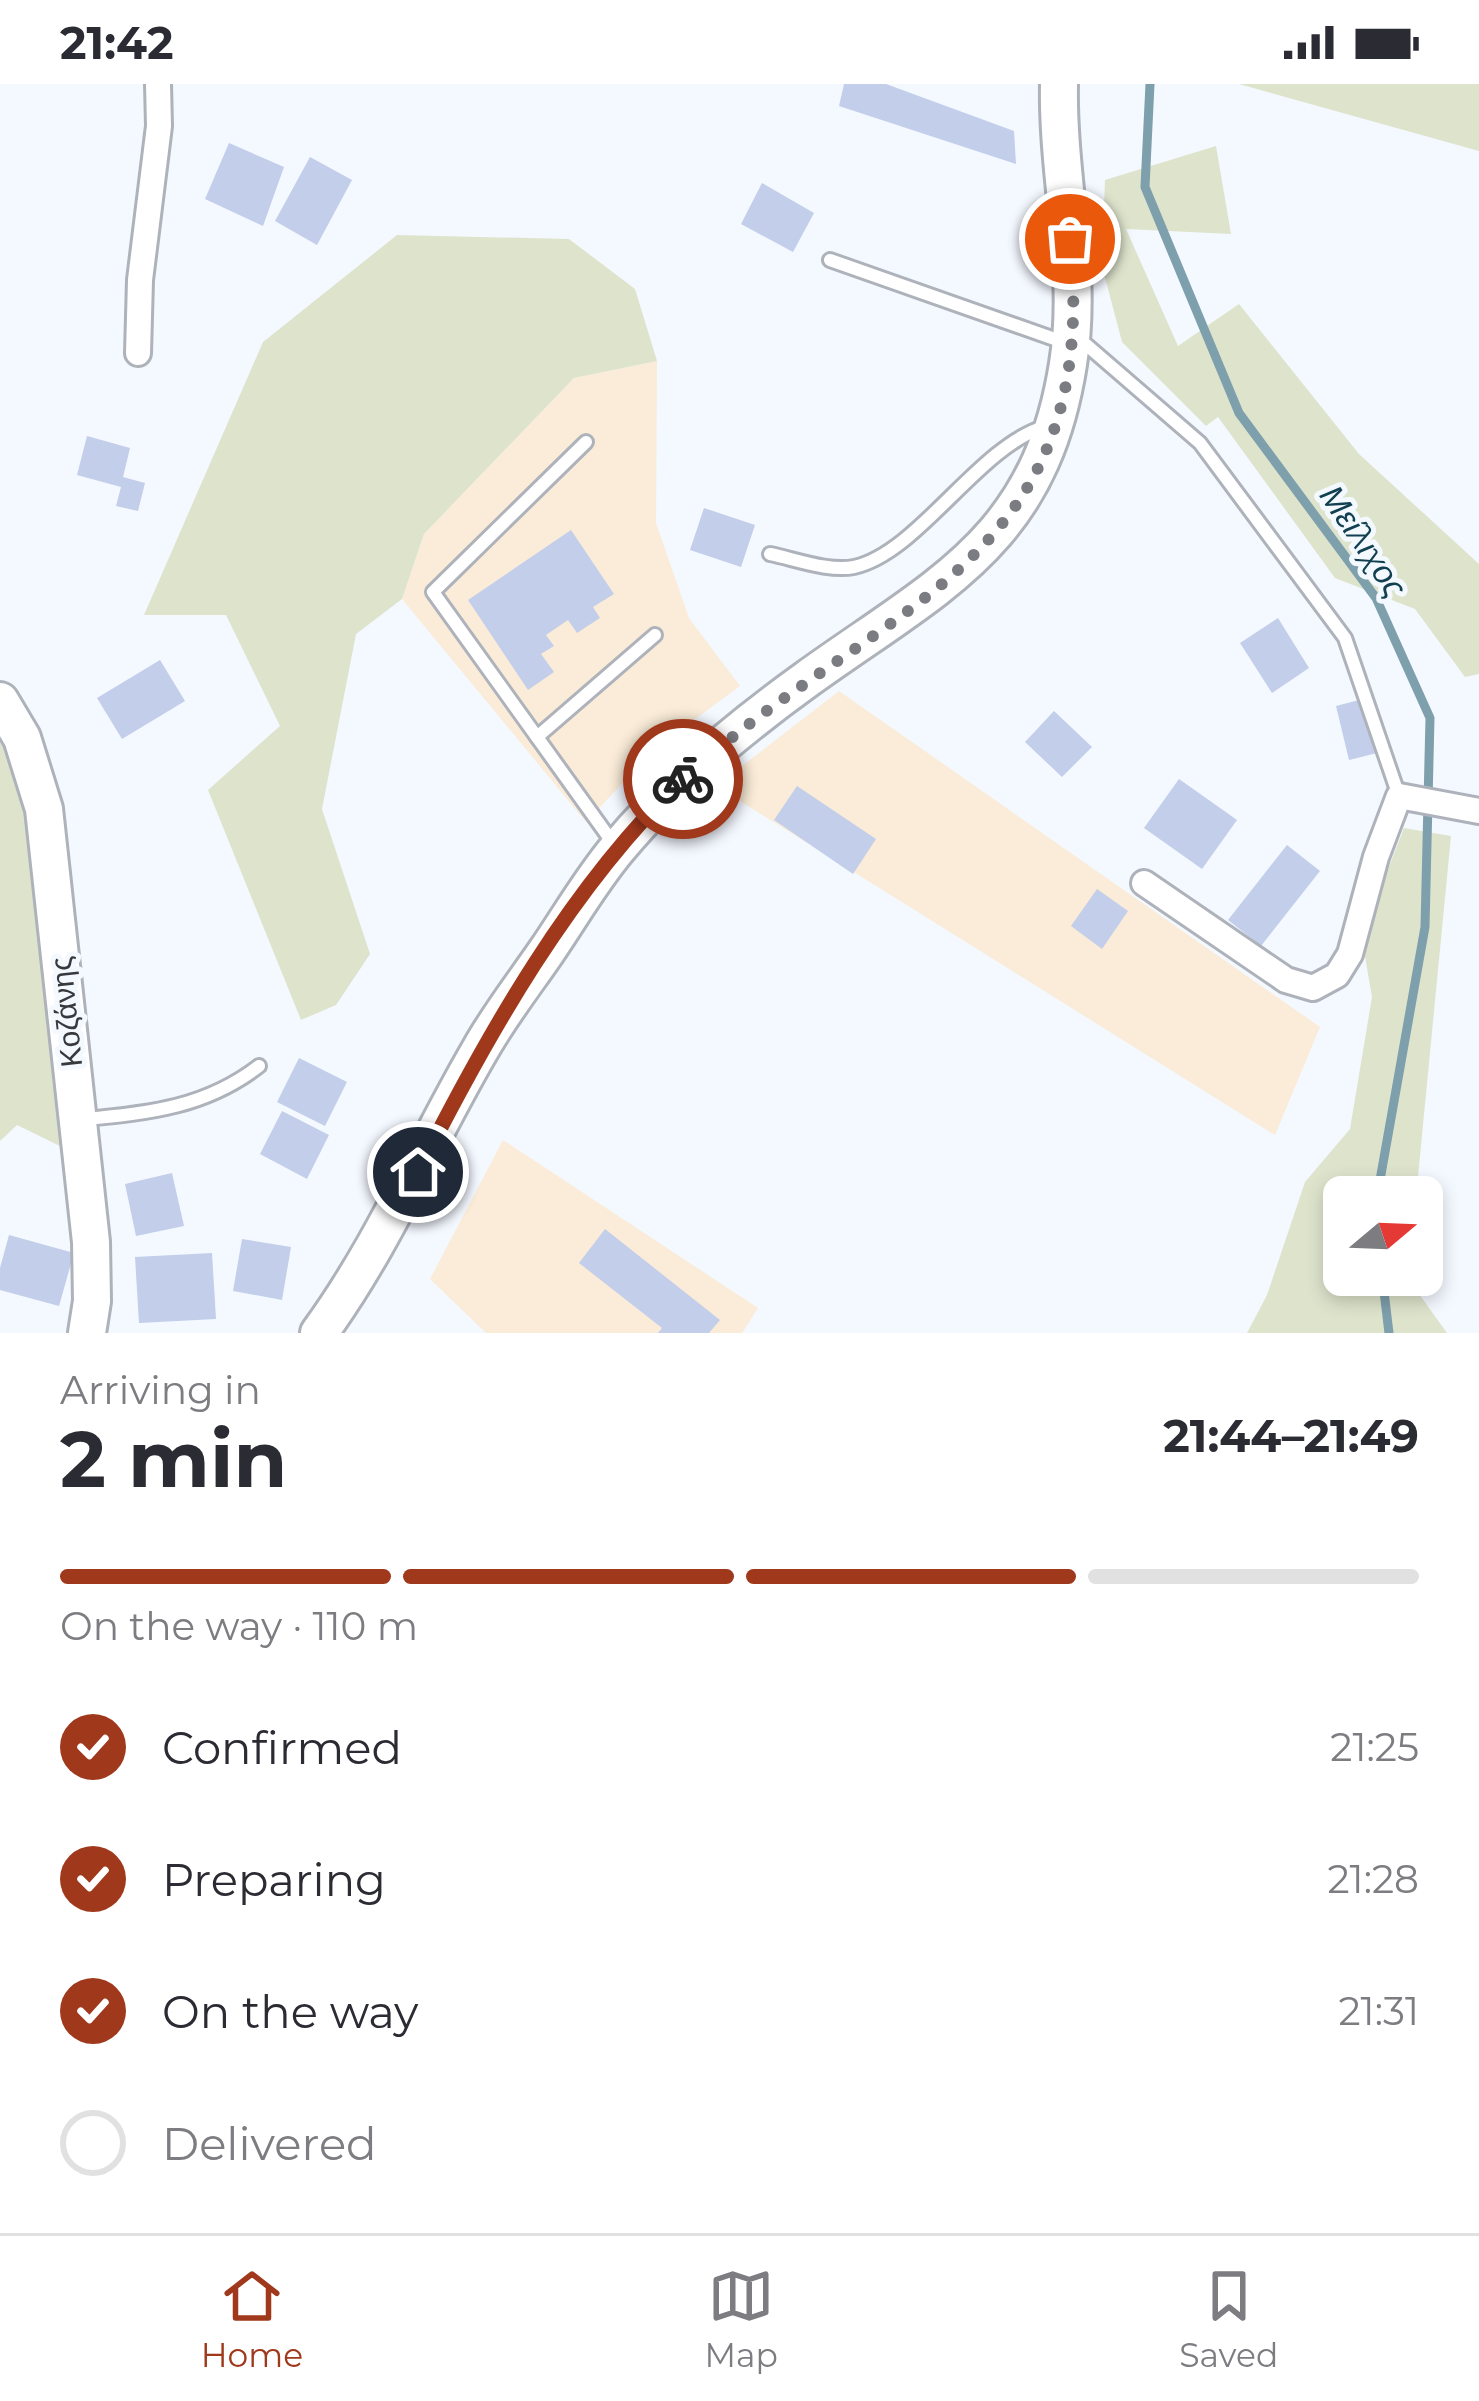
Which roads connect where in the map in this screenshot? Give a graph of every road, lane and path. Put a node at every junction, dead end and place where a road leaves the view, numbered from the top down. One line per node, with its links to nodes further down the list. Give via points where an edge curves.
1 (158, 84): 5 (street)
2 (1059, 84): 4 (street)
3 (830, 260): 4 (lane)
4 (1071, 339): 6 (street); 12 (lane, via 1200,443 1345,638)
5 (138, 353)
6 (1055, 425): 8 (lane, via 1023,435 867,562 842,567); 14 (street, via 1021,502 966,566 731,738)
7 (586, 442): 11 (lane, via 433,592)
8 (770, 554)
9 (655, 634): 11 (lane)
10 (0, 700): 17 (street, Κοζάνης, via 22,738 44,809)
11 (537, 737): 14 (lane)
12 (1405, 797): 13 (street); 15 (street, via 1376,857 1350,955 1320,986 1286,980)
13 (1479, 812)
14 (617, 849): 19 (street, via 480,1048 369,1262)
15 (1144, 883)
16 (259, 1066): 17 (lane, via 181,1106)
17 (77, 1119): 18 (street, Κοζάνης, via 93,1270)
18 (87, 1333)
19 (319, 1333)

